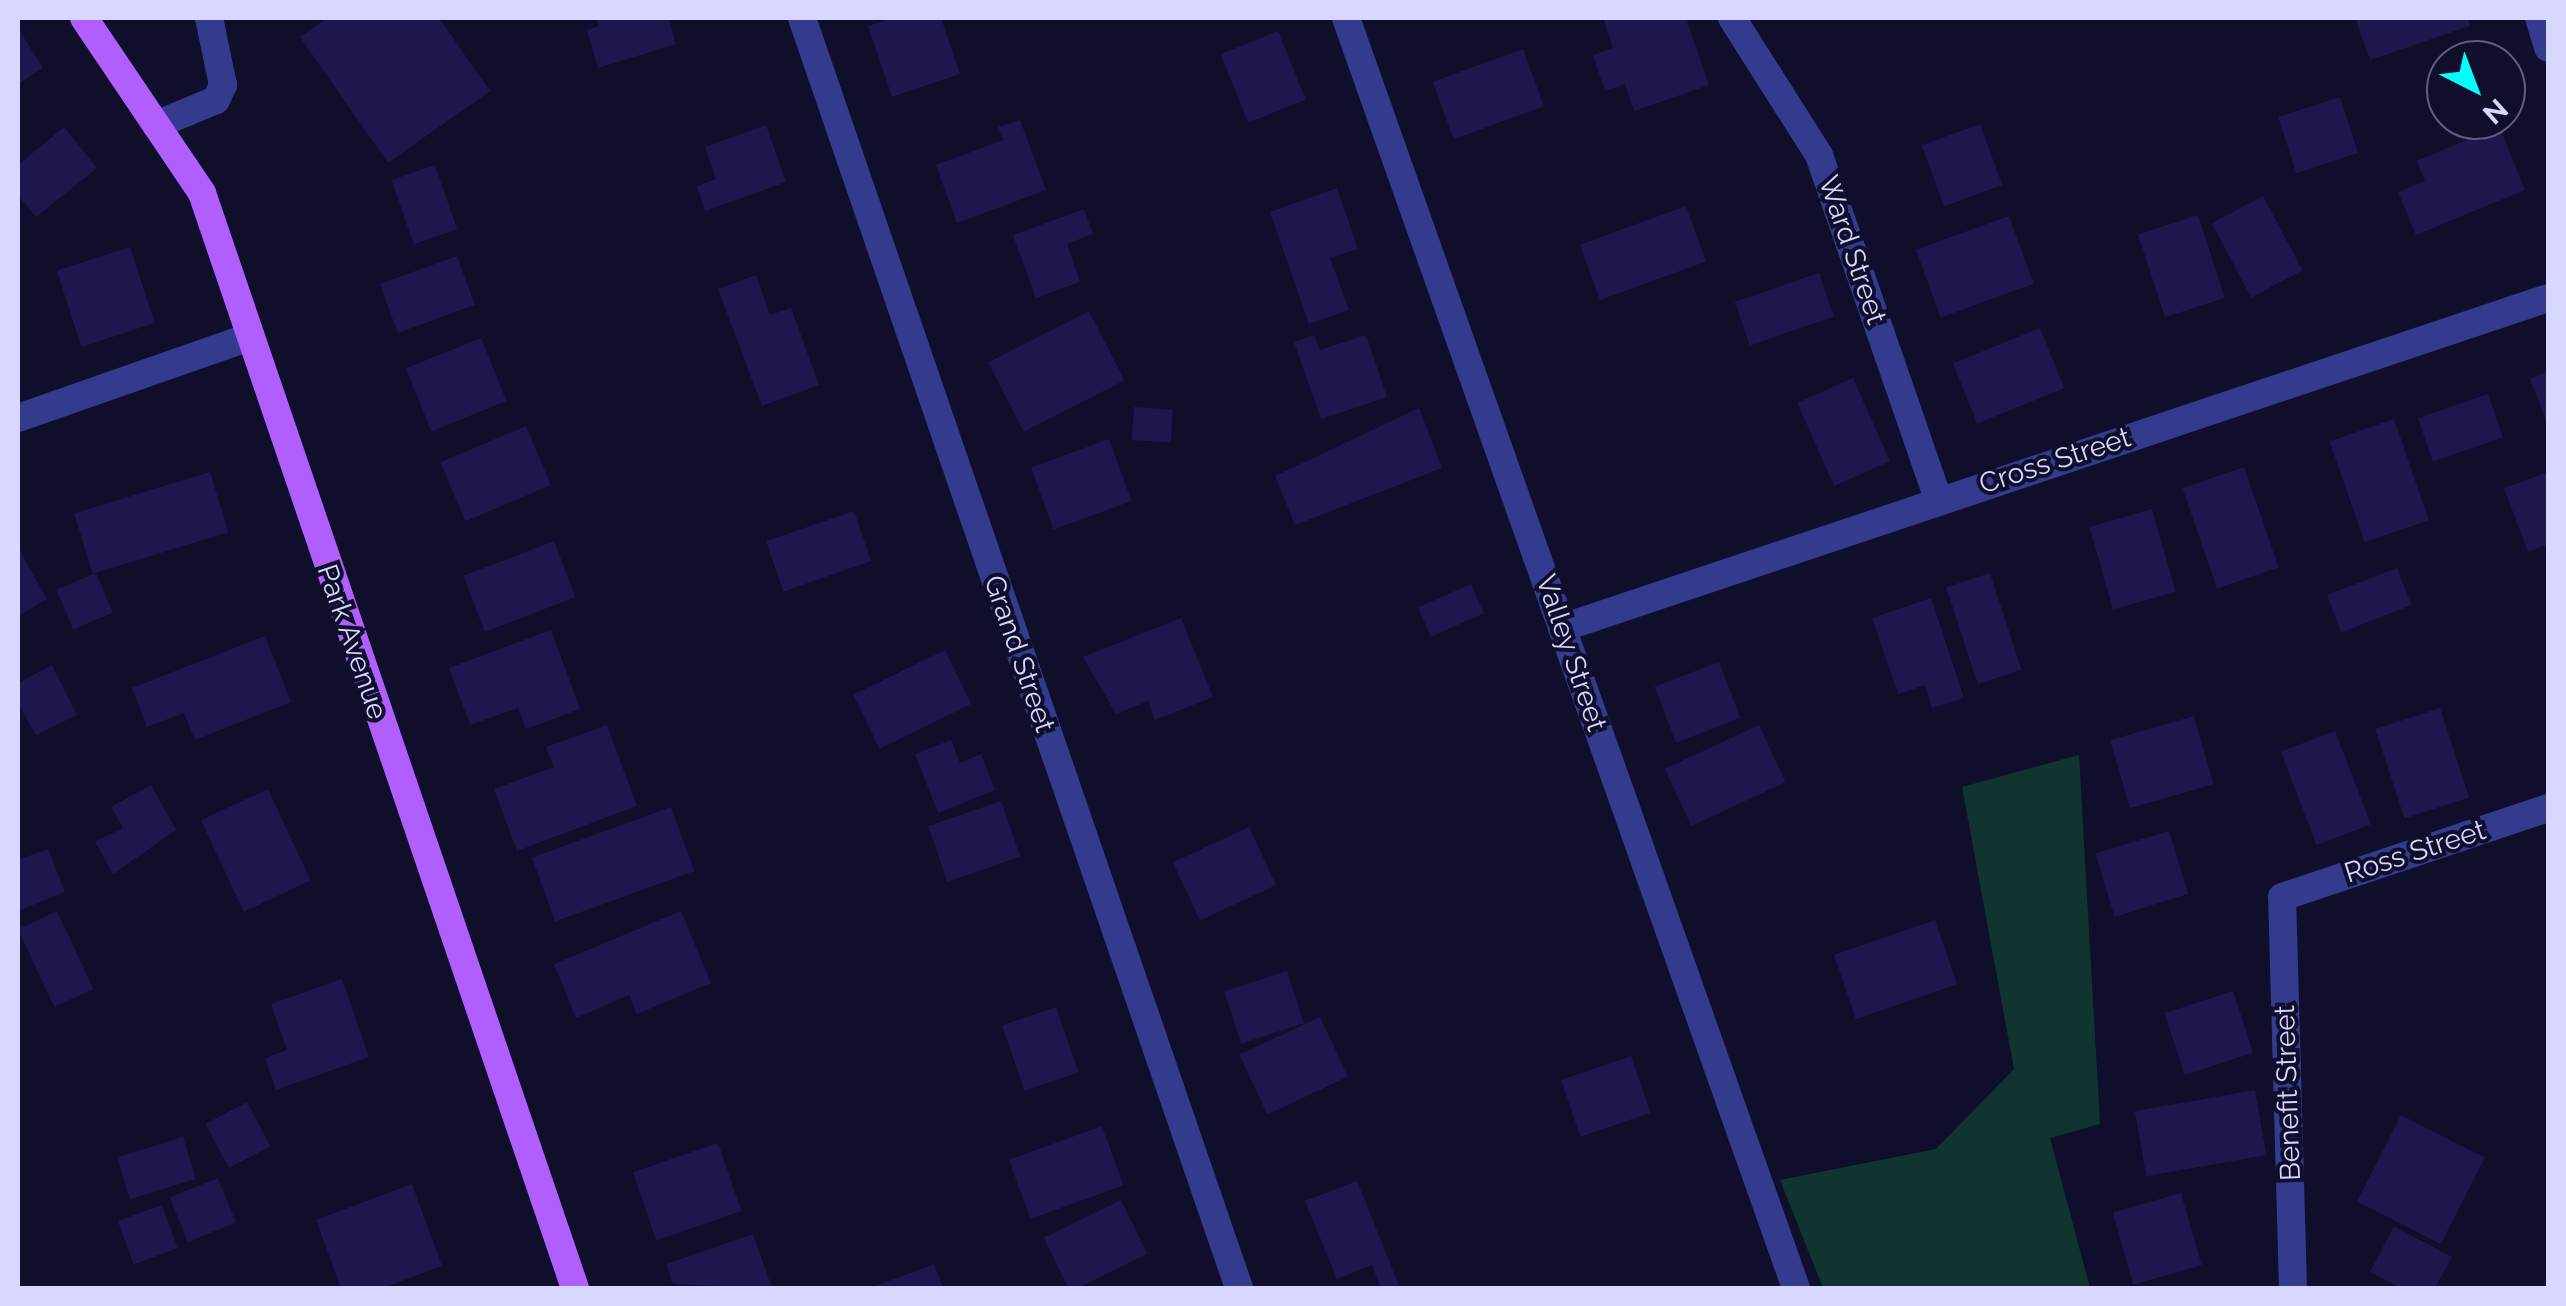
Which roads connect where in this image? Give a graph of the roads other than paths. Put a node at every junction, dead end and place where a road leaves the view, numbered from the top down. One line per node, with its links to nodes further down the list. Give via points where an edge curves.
1 (84, 18): 8 (main road, Park Avenue)
2 (209, 18): 8 (street, via 223,69 216,100)
3 (802, 18): 17 (street, Grand Street)
4 (1346, 18): 13 (street, Valley Street)
5 (1732, 18): 12 (street, Ward Street, via 1819,155)
6 (2538, 18): 7 (street)
7 (2548, 48)
8 (156, 125): 10 (main road, Park Avenue, via 202,193)
9 (2548, 298): 12 (street, Cross Street)
10 (247, 338): 11 (street); 16 (main road, Park Avenue)
11 (18, 418)
12 (1938, 500): 13 (street, Cross Street)
13 (1562, 628): 18 (street, Valley Street)
14 (2548, 808): 15 (street, Ross Street)
15 (2282, 897): 19 (street, Benefit Street)
16 (575, 1288)
17 (1239, 1288)
18 (1796, 1288)
19 (2293, 1288)

